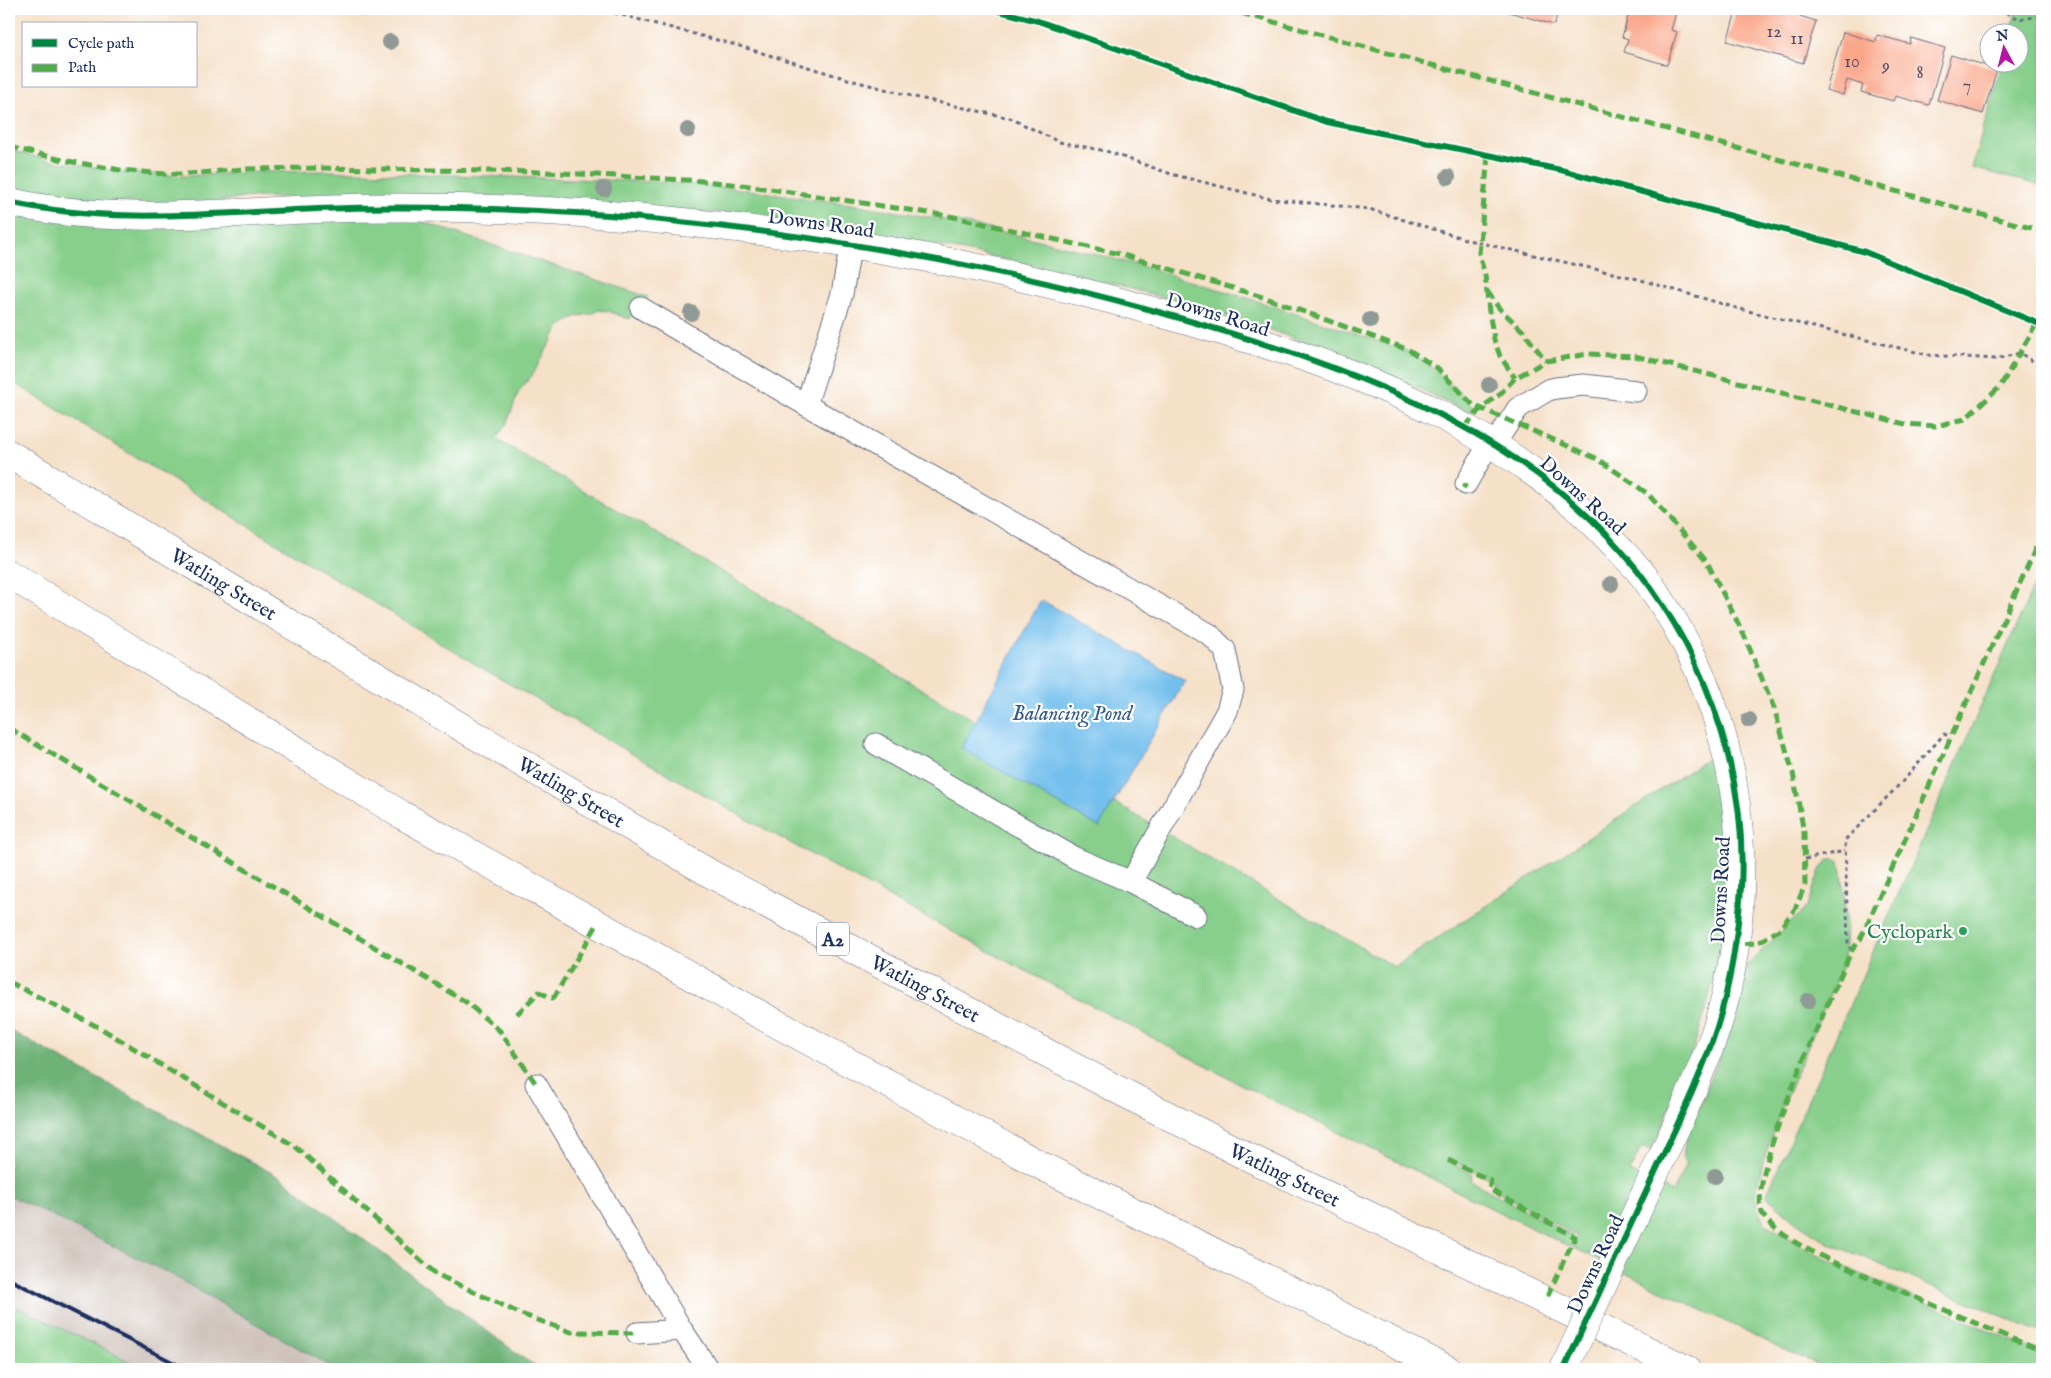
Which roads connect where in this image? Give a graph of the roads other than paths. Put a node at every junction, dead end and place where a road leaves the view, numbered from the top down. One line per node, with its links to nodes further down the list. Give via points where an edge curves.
1 (9, 202): 2 (main road, Downs Road, via 65,213 124,217 356,208 465,208 612,215)
2 (851, 243): 5 (lane, via 842,294); 6 (main road, Downs Road, via 1053,284 1292,353 1365,380 1438,413)
3 (640, 308): 5 (lane)
4 (1636, 391): 6 (lane, via 1583,385 1548,390 1518,408)
5 (806, 405): 11 (lane, via 1209,634 1225,650 1233,690 1226,711)
6 (1492, 444): 8 (lane); 18 (main road, Downs Road, bridge, via 1543,478 1586,514 1645,577 1686,644 1713,705 1736,795 1739,824 1742,872 1739,912 1723,1008 1682,1114)
7 (9, 454): 19 (main road, Watling Street / A2, via 711,874 1244,1154)
8 (1466, 484)
9 (9, 574): 17 (main road, via 402,815 755,1012 1042,1166)
10 (876, 744): 11 (lane, via 1075,858)
11 (1131, 882): 12 (lane)
12 (1196, 916)
13 (536, 1084): 14 (lane)
14 (682, 1330): 15 (lane); 16 (lane)
15 (637, 1333)
16 (708, 1369)
17 (1447, 1369)
18 (1564, 1369)
19 (1686, 1369)

